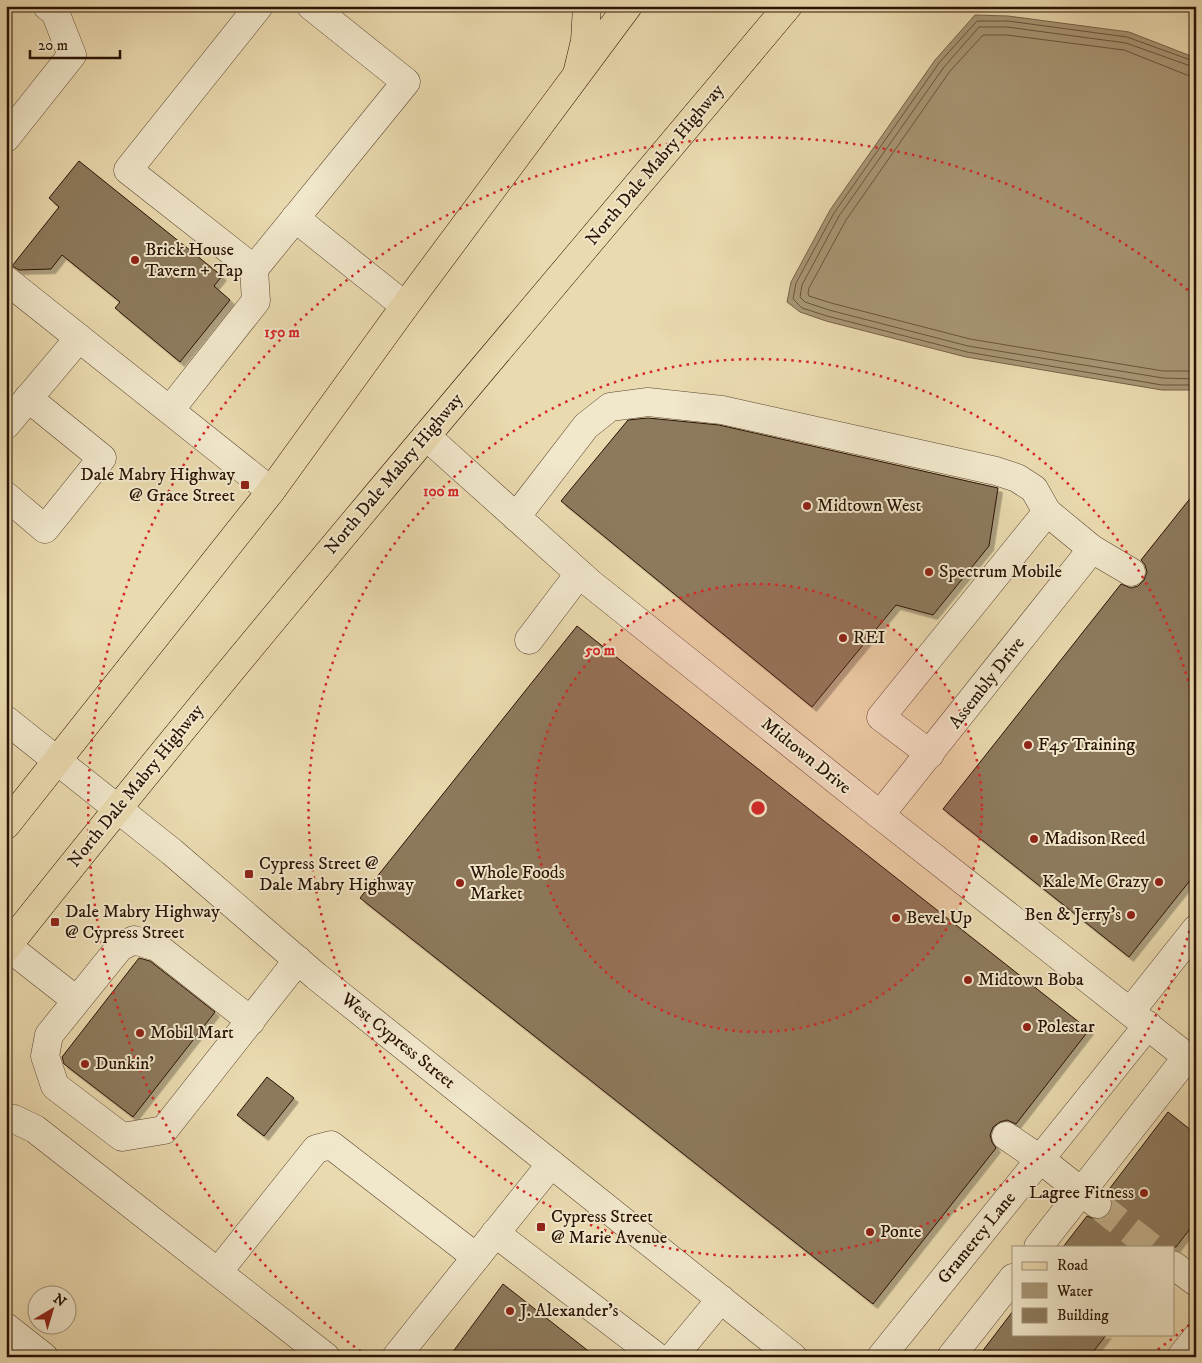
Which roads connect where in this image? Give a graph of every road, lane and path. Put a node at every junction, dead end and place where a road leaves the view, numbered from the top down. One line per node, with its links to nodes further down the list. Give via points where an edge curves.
1 (47, 6): 8 (street, via 55,12 72,55)
2 (259, 6): 10 (street, via 128,170)
3 (311, 6): 9 (street, via 406,82)
4 (587, 6): 7 (main road, via 585,41)
5 (628, 6): 7 (main road)
6 (788, 6): 17 (main road, North Dale Mabry Highway)
7 (577, 74): 12 (main road)
8 (6, 138)
9 (295, 218): 10 (street); 12 (street)
10 (254, 269): 15 (street, via 256,301)
11 (6, 280): 13 (street)
12 (405, 306): 18 (main road)
13 (79, 338): 14 (street); 15 (street)
14 (28, 398): 16 (street); 19 (street, via 102,458 45,529)
15 (170, 410): 18 (street)
16 (6, 425)
17 (426, 436): 21 (street, Midtown Drive); 29 (main road, North Dale Mabry Highway)
18 (271, 491): 28 (main road)
19 (6, 496)
20 (1047, 512): 21 (street, via 1034,489 1017,478 996,471 722,410 648,402 610,408 586,426); 22 (street); 27 (street, via 881,717)
21 (516, 517): 24 (street, Midtown Drive)
22 (1092, 549): 23 (street); 27 (street, Assembly Drive)
23 (1131, 572)
24 (579, 574): 25 (street); 30 (street, Midtown Drive)
25 (529, 640)
26 (6, 720): 28 (street, West Cypress Street)
27 (930, 754): 30 (street, Assembly Drive)
28 (57, 760): 29 (street, West Cypress Street); 31 (main road)
29 (117, 808): 33 (main road, North Dale Mabry Highway); 34 (street, West Cypress Street)
30 (880, 815): 36 (street, Midtown Drive)
31 (6, 825)
32 (1196, 929): 36 (street, Gramercy Lane)
33 (7, 947): 35 (street)
34 (298, 960): 37 (street); 42 (street, West Cypress Street)
35 (76, 1000): 37 (street, via 120,947 134,940 157,947); 37 (street, via 49,1034 45,1056 48,1067 55,1086 122,1137 164,1130)
36 (1139, 1019): 38 (street, Midtown Drive); 41 (street, Gramercy Lane)
37 (251, 1021)
38 (1191, 1060): 43 (street)
39 (6, 1119): 48 (street, via 14,1119 36,1129)
40 (1006, 1136): 41 (street)
41 (1040, 1159): 43 (street); 60 (street, Gramercy Lane)
42 (550, 1164): 44 (street); 51 (street, West Cypress Street)
43 (1089, 1198): 45 (street)
44 (495, 1232): 46 (street); 57 (street)
45 (1039, 1246)
46 (476, 1257): 48 (street, via 331,1145 316,1149); 56 (street)
47 (1174, 1265): 50 (street)
48 (218, 1272): 55 (street)
49 (1012, 1279): 61 (street)
50 (1196, 1282)
51 (721, 1300): 58 (street); 59 (street, West Cypress Street)
52 (6, 1327): 54 (street)
53 (1196, 1338): 62 (street)
54 (44, 1357)
55 (326, 1357)
56 (396, 1357)
57 (657, 1357)
58 (674, 1357)
59 (793, 1357)
60 (881, 1357)
61 (951, 1357)
62 (1181, 1357)

